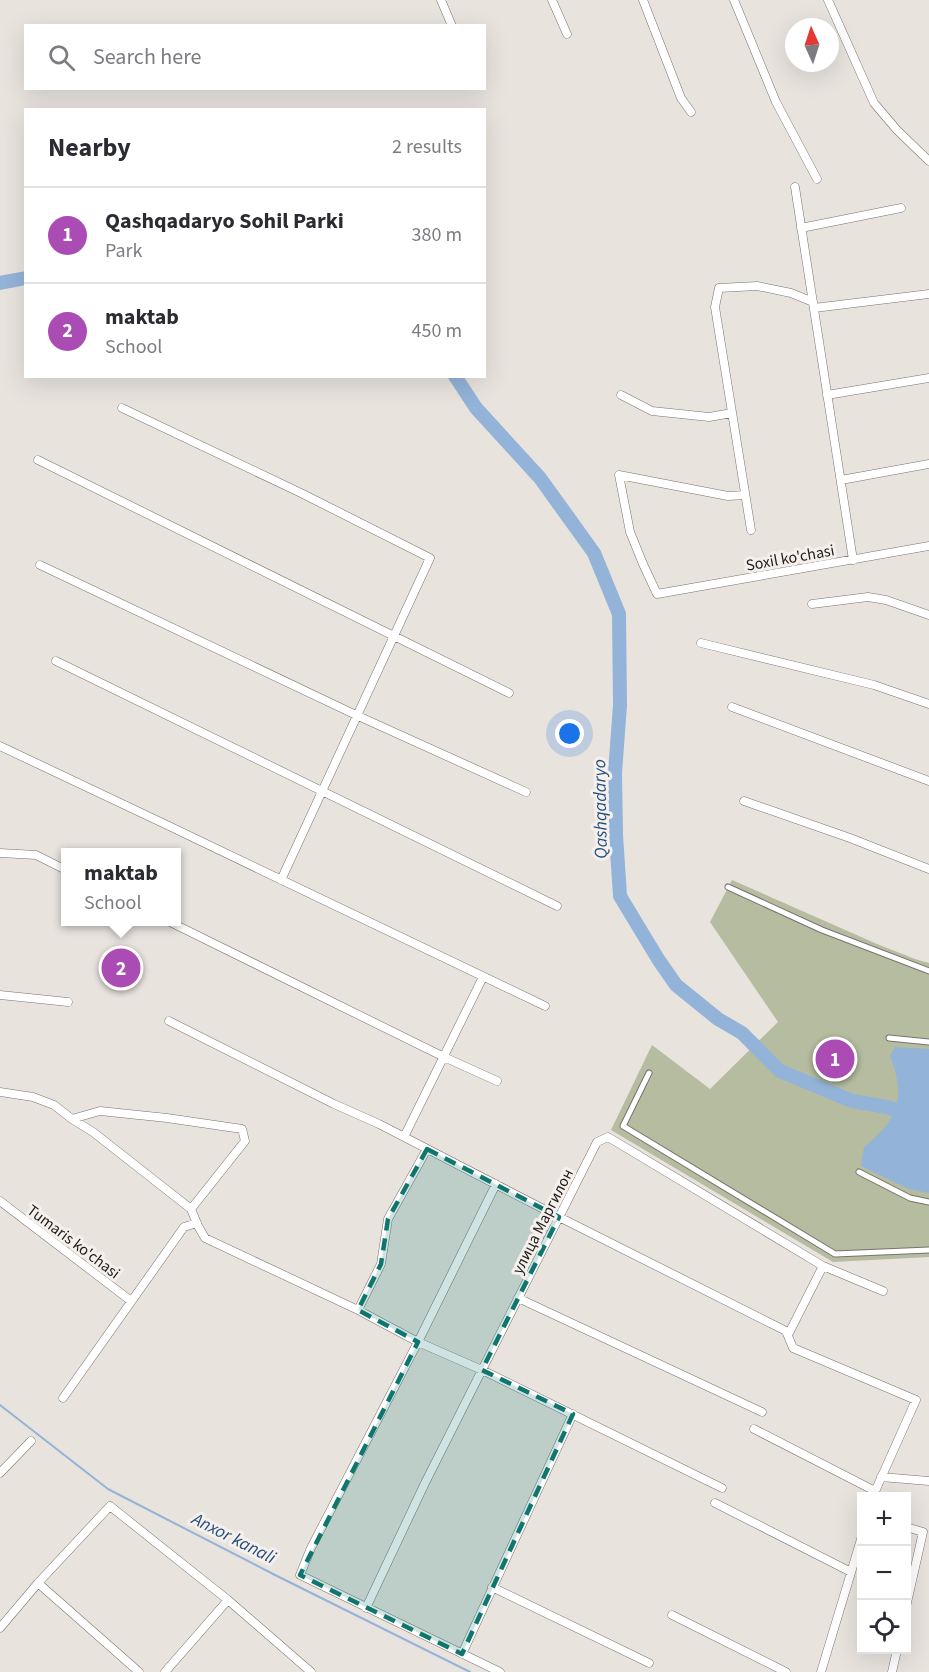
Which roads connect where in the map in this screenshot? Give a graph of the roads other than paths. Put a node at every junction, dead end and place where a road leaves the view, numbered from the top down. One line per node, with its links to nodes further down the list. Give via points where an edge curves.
1 (441, 0): 6 (street)
2 (552, 0): 7 (street)
3 (643, 0): 8 (street, via 681,98)
4 (734, 0): 10 (street, via 776,102)
5 (828, 0): 9 (street, via 874,103)
6 (451, 24)
7 (567, 34)
8 (691, 112)
9 (929, 162)
10 (817, 179)
11 (795, 187): 13 (street)
12 (901, 208): 13 (street)
13 (801, 228): 15 (street)
14 (929, 294): 15 (street)
15 (814, 305): 18 (street); 20 (street, via 791,293 757,285 719,288 715,307)
16 (929, 378): 18 (street)
17 (621, 395): 20 (street, via 652,411 710,417)
18 (826, 395): 23 (street)
19 (122, 408): 31 (street, via 430,558)
20 (732, 413): 24 (street)
21 (38, 460): 31 (street)
22 (929, 464): 23 (street)
23 (841, 480): 27 (street)
24 (745, 495): 25 (street); 27 (street, Soxil ko'chasi, via 728,496 620,475 630,532 657,594)
25 (750, 530)
26 (929, 546): 27 (street, Soxil ko'chasi)
27 (853, 560)
28 (40, 565): 37 (street)
29 (812, 604): 30 (street, via 868,597)
30 (929, 615)
31 (394, 636): 34 (street); 37 (street)
32 (701, 643): 35 (street, via 874,685)
33 (56, 661): 40 (street)
34 (509, 693)
35 (929, 704)
36 (732, 707): 39 (street)
37 (356, 715): 40 (street); 41 (street)
38 (0, 746): 46 (street)
39 (929, 781)
40 (321, 792): 46 (street); 48 (street)
41 (525, 792)
42 (744, 801): 45 (street)
43 (0, 853): 44 (street, via 36,855)
44 (61, 868)
45 (929, 869)
46 (281, 880): 51 (street)
47 (728, 887): 50 (street, via 822,930)
48 (557, 906)
49 (180, 926): 58 (street)
50 (929, 971)
51 (483, 977): 54 (street); 58 (street)
52 (0, 995): 53 (street)
53 (68, 1002)
54 (545, 1006)
55 (169, 1021): 63 (street)
56 (889, 1038): 57 (street)
57 (929, 1042)
58 (444, 1057): 60 (street); 63 (street)
59 (649, 1073): 72 (street, via 623,1126 835,1254)
60 (497, 1081)
61 (0, 1092): 62 (street, via 33,1097 54,1105)
62 (72, 1119): 69 (street); 69 (street, via 100,1111 242,1129 245,1141)
63 (404, 1137): 64 (street)
64 (427, 1149): 66 (street); 77 (street, via 387,1219 381,1264)
65 (859, 1172): 68 (street, via 910,1198)
66 (496, 1184): 70 (street); 79 (street)
67 (0, 1202): 76 (street, Tumaris ko'chasi)
68 (929, 1202)
69 (191, 1209): 71 (street)
70 (559, 1217): 73 (street, улица Маргилон, via 597,1142 608,1137); 75 (street, улица Маргилон); 78 (street, via 786,1330)
71 (197, 1223): 76 (street, via 184,1227); 77 (street, via 205,1238)
72 (929, 1250)
73 (823, 1266): 74 (street, улица Маргилон); 78 (street)
74 (883, 1291)
75 (518, 1298): 80 (street, улица Маргилон); 82 (street)
76 (131, 1301): 81 (street)
77 (358, 1311): 79 (street)
78 (788, 1335): 87 (street, via 793,1348 916,1400)
79 (418, 1342): 80 (street); 100 (street, via 300,1575)
80 (482, 1370): 83 (street); 100 (street, улица Маргилон)
81 (63, 1398)
82 (762, 1412)
83 (573, 1414): 89 (street); 97 (street)
84 (754, 1429): 90 (street)
85 (31, 1441): 86 (street)
86 (0, 1473)
87 (881, 1478): 88 (street); 91 (street)
88 (929, 1481)
89 (722, 1488)
90 (870, 1492)
91 (875, 1492)
92 (715, 1503): 95 (street)
93 (911, 1528): 99 (street, via 923,1532)
94 (858, 1546): 95 (street)
95 (851, 1572): 111 (street)
96 (38, 1583): 98 (street, via 110,1506); 102 (street); 106 (street)
97 (492, 1587): 103 (street); 105 (street)
98 (228, 1600): 107 (street); 108 (street)
99 (908, 1600)
100 (366, 1608): 103 (street)
101 (672, 1615): 110 (street)
102 (0, 1628)
103 (462, 1654): 109 (street)
104 (896, 1654): 112 (street)
105 (649, 1663)
106 (140, 1672)
107 (165, 1672)
108 (311, 1672)
109 (500, 1672)
110 (786, 1672)
111 (821, 1672)
112 (892, 1672)

